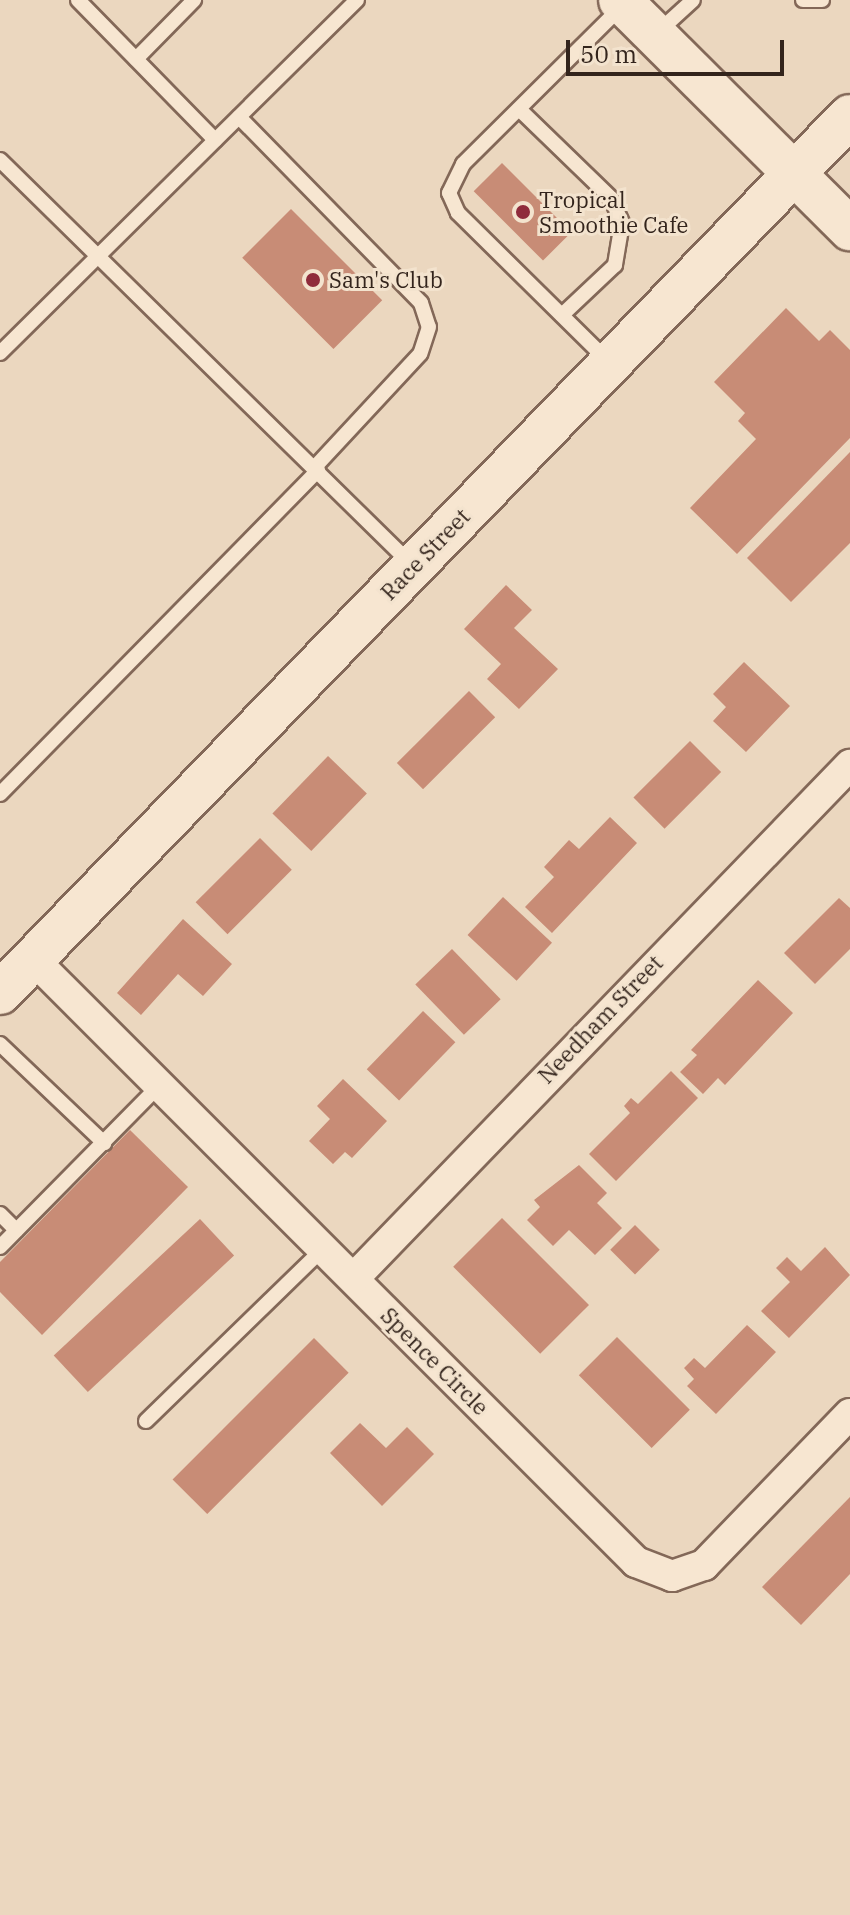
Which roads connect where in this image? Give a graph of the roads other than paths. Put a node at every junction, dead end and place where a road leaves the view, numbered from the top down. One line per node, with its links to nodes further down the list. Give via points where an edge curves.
1 (78, 0): 9 (lane)
2 (194, 0): 9 (lane)
3 (357, 0): 12 (lane)
4 (693, 0): 8 (lane)
5 (803, 0): 6 (lane)
6 (822, 0)
7 (622, 2): 8 (street); 10 (lane)
8 (655, 35): 15 (street)
9 (136, 59): 13 (lane)
10 (519, 109): 18 (lane, via 611,198 622,223 615,265); 18 (lane, via 463,164 449,193 458,213)
11 (850, 116): 15 (street, Race Street)
12 (239, 117): 13 (lane); 21 (lane, via 421,303 429,327 420,354)
13 (215, 140): 17 (lane)
14 (0, 160): 17 (lane)
15 (794, 173): 16 (street); 20 (street, Race Street)
16 (850, 229)
17 (97, 257): 19 (lane); 21 (lane)
18 (562, 315): 20 (lane)
19 (0, 353)
20 (610, 363): 22 (street, Race Street)
21 (317, 469): 22 (lane); 24 (lane)
22 (413, 566): 25 (street, Race Street)
23 (850, 765): 34 (street, Needham Street)
24 (0, 794)
25 (33, 959): 26 (street, Race Street); 28 (street, Spence Circle)
26 (0, 993)
27 (0, 1044): 29 (lane)
28 (160, 1085): 29 (lane); 33 (street, Spence Circle)
29 (104, 1143): 31 (lane)
30 (0, 1214): 31 (lane)
31 (16, 1230): 32 (lane)
32 (0, 1247)
33 (324, 1248): 34 (street, Spence Circle); 36 (lane)
34 (354, 1278): 35 (street, Spence Circle, via 636,1562 663,1576 704,1565)
35 (850, 1414)
36 (146, 1421)

